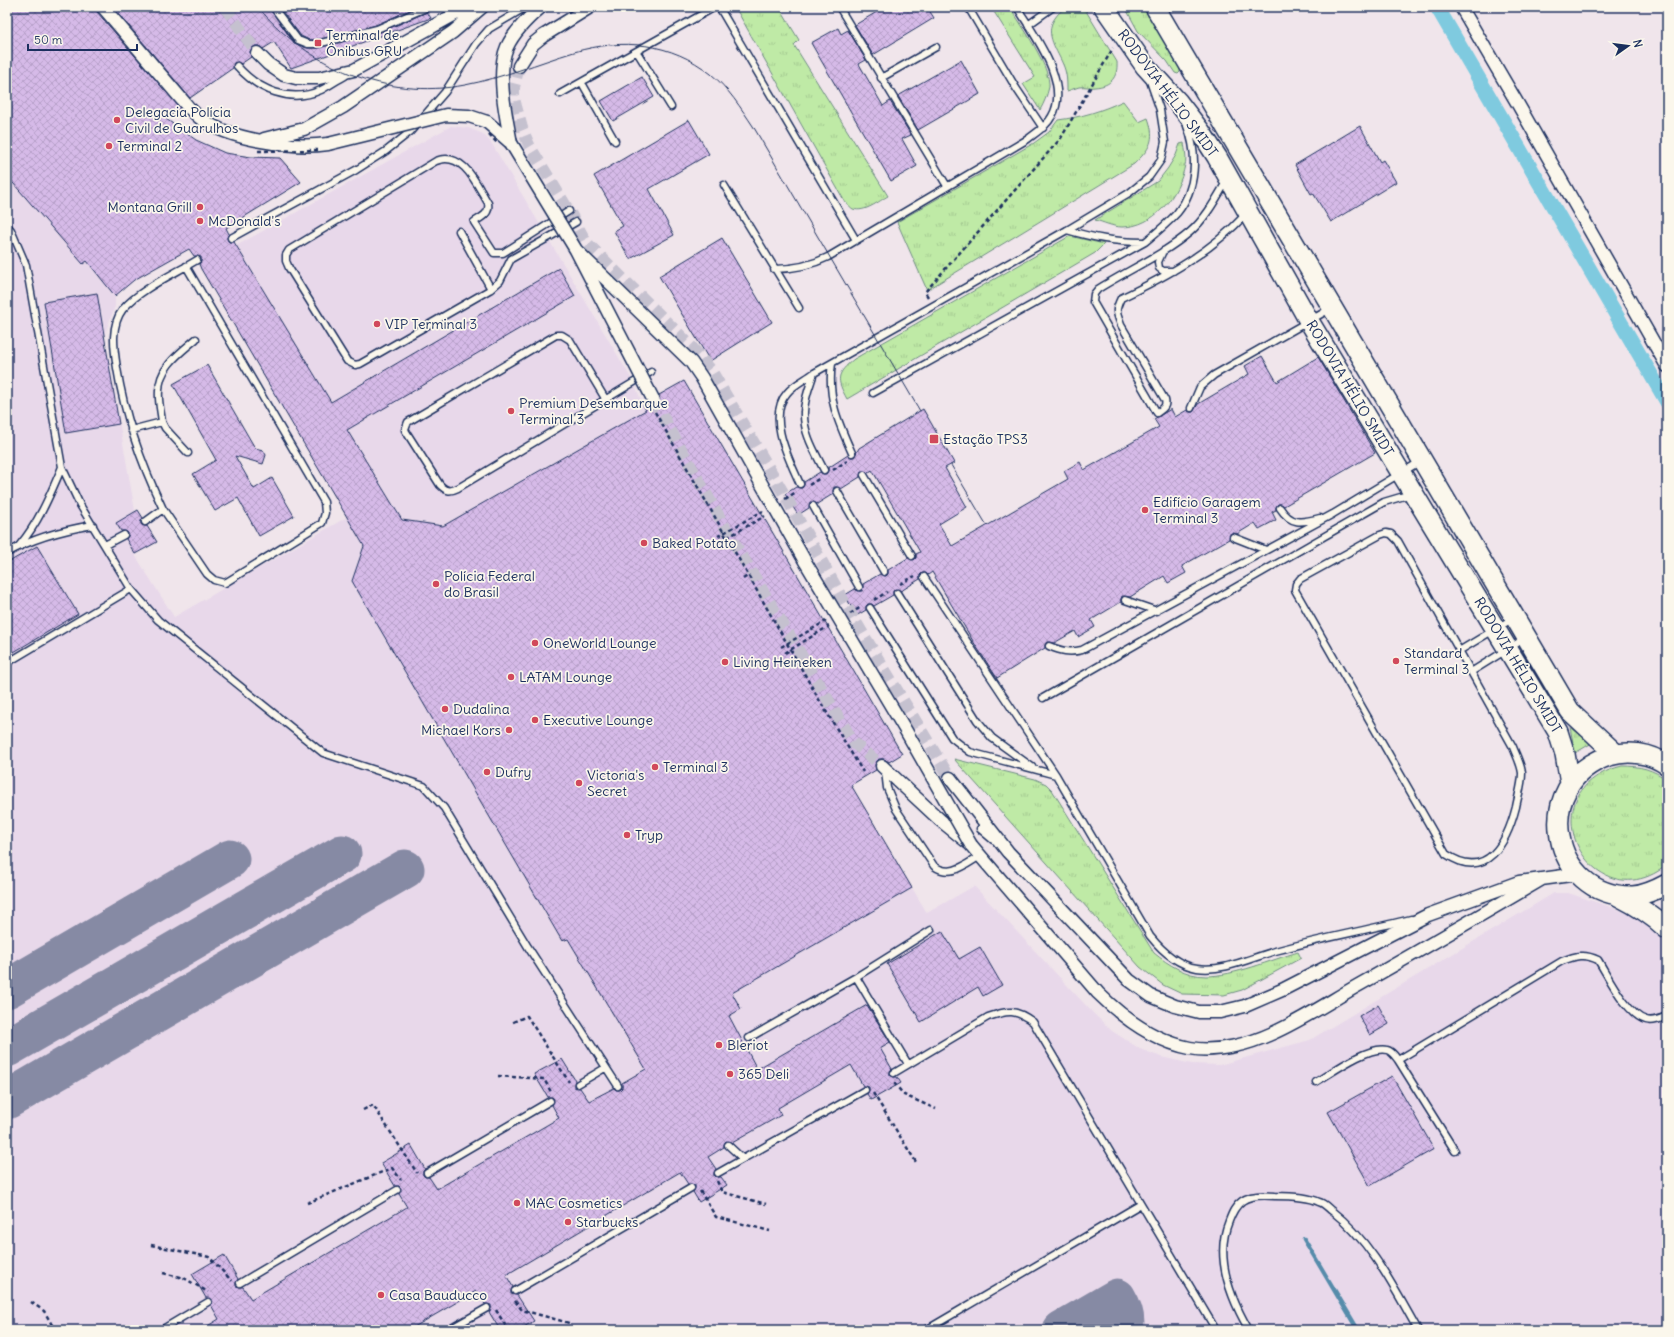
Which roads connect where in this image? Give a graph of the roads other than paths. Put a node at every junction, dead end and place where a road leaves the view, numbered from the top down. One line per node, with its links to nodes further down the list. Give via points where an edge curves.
1 (103, 7): 33 (street, via 200,118)
2 (273, 7): 3 (lane, via 298,40 308,44 377,29)
3 (428, 7)
4 (468, 7): 24 (street)
5 (482, 7): 33 (street, via 453,32 318,122)
6 (526, 7): 43 (lane, via 489,29 476,44 445,92 410,132 386,151)
7 (541, 7): 32 (street, via 515,34 507,48 503,66)
8 (590, 7): 22 (street, via 542,36 533,44)
9 (715, 7): 19 (lane); 44 (lane, via 726,20)
10 (839, 7): 25 (lane)
11 (968, 7): 30 (lane)
12 (1017, 7): 17 (lane)
13 (1053, 7): 17 (lane)
14 (1104, 7): 23 (main road, RODOVIA HÉLIO SMIDT)
15 (1155, 7): 54 (main road, RODOVIA HÉLIO SMIDT)
16 (1461, 7): 58 (street)
17 (1028, 25): 30 (lane, via 1053,70 1057,86 1053,115)
18 (936, 47): 25 (lane)
19 (637, 52): 26 (lane); 29 (lane)
20 (257, 53): 24 (street, via 276,71 296,78 318,78)
21 (237, 66): 24 (lane, via 259,86 290,96 321,90)
22 (519, 66)
23 (1145, 66): 28 (main road, RODOVIA HÉLIO SMIDT); 41 (lane, via 1163,124 1165,142 1161,160 1149,177 1129,193)
24 (354, 70)
25 (881, 78): 36 (lane)
26 (582, 83): 27 (lane); 31 (lane)
27 (560, 94)
28 (1178, 102): 34 (main road, RODOVIA HÉLIO SMIDT, via 1201,132); 45 (lane, via 1191,136 1194,152 1190,191 1178,212)
29 (671, 107)
30 (1043, 128): 36 (lane)
31 (615, 141)
32 (505, 144): 33 (street, bridge, via 487,122 477,118 446,115 328,144); 46 (street, bridge)
33 (259, 146)
34 (1229, 177): 38 (main road, RODOVIA HÉLIO SMIDT); 47 (lane, via 1205,216 1190,232)
35 (724, 185): 50 (lane)
36 (947, 186): 44 (lane)
37 (569, 211): 52 (lane, via 503,253 494,253 474,222 486,214 488,204 463,166 452,159 444,158 289,250 286,255 289,268 336,344 347,361 355,365)
38 (1249, 211): 51 (lane, via 1214,245); 55 (main road, RODOVIA HÉLIO SMIDT)
39 (576, 222): 52 (lane, via 511,259 500,281)
40 (7, 225): 70 (lane, via 26,265)
41 (1067, 230): 45 (lane, via 1113,241); 57 (lane)
42 (459, 231): 52 (lane)
43 (231, 238)
44 (856, 240): 50 (lane, via 814,264)
45 (1145, 242): 61 (lane)
46 (576, 250): 63 (street, bridge); 115 (street, bridge, via 691,362 702,378 837,619)
47 (1164, 250): 51 (lane, via 1158,262 1159,268 1163,271); 51 (lane, via 1098,289 1093,302 1157,413 1165,407 1165,400 1121,325 1116,307 1121,298)
48 (196, 260): 49 (lane)
49 (186, 266): 66 (lane, via 145,291 123,309 116,326 113,343 122,398); 79 (lane, via 324,502 325,513 322,523 226,583 214,580 207,574)
50 (774, 270): 53 (lane)
51 (1174, 270)
52 (491, 289)
53 (799, 308)
54 (1331, 308): 55 (lane); 69 (main road, RODOVIA HÉLIO SMIDT)
55 (1309, 321): 64 (lane, via 1214,375 1200,387); 72 (main road, RODOVIA HÉLIO SMIDT)
56 (196, 339): 65 (lane, via 169,363 162,374 158,390)
57 (832, 363): 60 (lane); 68 (lane, via 831,398 838,422)
58 (1667, 366)
59 (651, 372): 62 (lane)
60 (814, 373): 71 (lane, via 804,412 811,444); 74 (lane, via 787,393 780,406 778,421 789,459)
61 (873, 394)
62 (606, 400): 62 (lane, via 570,340 562,335 556,335 408,422 405,430 440,485 445,490 454,490)
63 (652, 402)
64 (1191, 408)
65 (162, 422): 66 (lane); 67 (lane)
66 (131, 430): 79 (lane, via 148,477)
67 (188, 453)
68 (852, 453)
69 (1421, 461): 72 (lane); 98 (main road, RODOVIA HÉLIO SMIDT)
70 (62, 467): 82 (lane, via 80,505); 86 (lane, via 46,506)
71 (824, 470)
72 (1402, 474): 76 (main road, RODOVIA HÉLIO SMIDT); 80 (lane)
73 (864, 475): 89 (lane)
74 (800, 484)
75 (837, 491): 90 (lane)
76 (1414, 494): 99 (main road, RODOVIA HÉLIO SMIDT); 106 (lane, via 1384,502)
77 (813, 506): 92 (lane)
78 (1280, 508): 80 (lane, via 1285,516 1293,521 1313,520)
79 (164, 509): 81 (lane)
80 (1333, 514): 87 (lane)
81 (145, 522)
82 (93, 525): 85 (lane); 86 (lane, via 68,530)
83 (124, 535): 85 (lane)
84 (1233, 537): 87 (lane)
85 (105, 545): 93 (lane)
86 (19, 546): 88 (lane)
87 (1266, 550): 97 (lane)
88 (7, 553)
89 (912, 556)
90 (884, 572)
91 (924, 577): 111 (lane)
92 (858, 587)
93 (131, 589): 104 (lane); 130 (lane, via 158,620 323,753 424,786 444,808)
94 (897, 593): 110 (lane, via 977,720 992,738)
95 (1125, 600): 97 (lane)
96 (870, 608): 110 (lane, via 952,738 970,752)
97 (1157, 611): 101 (lane, via 1082,650 1062,652)
98 (1514, 618): 99 (lane); 100 (main road, RODOVIA HÉLIO SMIDT)
99 (1496, 628): 102 (main road, RODOVIA HÉLIO SMIDT); 103 (lane)
100 (1526, 638): 102 (lane); 107 (main road, RODOVIA HÉLIO SMIDT, via 1570,711)
101 (1049, 646)
102 (1508, 649): 105 (lane); 113 (main road, RODOVIA HÉLIO SMIDT, via 1558,732)
103 (1459, 651): 105 (lane); 105 (lane, via 1398,541 1391,534 1380,535 1300,579 1296,584 1297,593 1446,854 1457,861 1477,864 1489,858 1502,843 1510,828 1521,788 1522,772 1513,747)
104 (7, 663)
105 (1471, 672)
106 (1042, 698)
107 (1616, 754): 108 (main road, via 1638,753); 113 (main road, via 1598,759)
108 (1667, 765)
109 (883, 768): 115 (street); 117 (lane, via 893,804 934,866 949,872 960,869)
110 (1035, 769): 111 (lane)
111 (1056, 775): 122 (lane, via 1150,936 1168,956 1195,968 1225,967 1279,950)
112 (950, 778): 116 (street)
113 (1570, 783): 118 (main road, via 1558,814 1558,830 1561,846)
114 (980, 829): 116 (lane)
115 (971, 845): 117 (street)
116 (1008, 852): 122 (street, via 1129,980 1151,996 1198,1012 1220,1012 1245,1006 1282,990)
117 (980, 856): 119 (street, via 1115,1010 1131,1023 1152,1034 1191,1048 1228,1047 1272,1033)
118 (1578, 874): 119 (street); 121 (main road, via 1595,887)
119 (1542, 879): 122 (street, via 1503,887)
120 (1667, 884): 121 (main road, via 1651,892 1633,896)
121 (1615, 894): 123 (main road, via 1656,918)
122 (1428, 914)
123 (1667, 929)
124 (931, 930): 125 (lane)
125 (856, 977): 127 (lane); 129 (lane)
126 (1667, 1016): 128 (lane, via 1646,1020 1637,1016 1598,960 1590,956 1574,956)
127 (750, 1038)
128 (1398, 1060): 132 (lane, via 1390,1051 1378,1049); 138 (lane)
129 (908, 1064): 131 (lane); 144 (lane, via 988,1017 1004,1011 1022,1013 1033,1022)
130 (605, 1068): 133 (lane); 134 (lane)
131 (894, 1073)
132 (1316, 1082)
133 (575, 1086)
134 (618, 1086)
135 (867, 1089): 139 (lane)
136 (552, 1099): 140 (lane)
137 (728, 1145): 139 (lane)
138 (1456, 1151)
139 (743, 1158): 141 (lane)
140 (427, 1173)
141 (716, 1174)
142 (694, 1187): 146 (lane)
143 (397, 1190): 145 (lane)
144 (1141, 1204): 151 (lane); 152 (lane)
145 (238, 1284)
146 (515, 1291)
147 (208, 1302): 149 (lane)
148 (489, 1306): 150 (lane)
149 (161, 1330)
150 (448, 1330)
151 (926, 1330)
152 (1216, 1330)
153 (1249, 1330): 154 (lane, via 1238,1311 1227,1280 1222,1250 1225,1230 1233,1211 1243,1200 1262,1196 1287,1196 1320,1202 1343,1219 1364,1242)
154 (1418, 1330)

